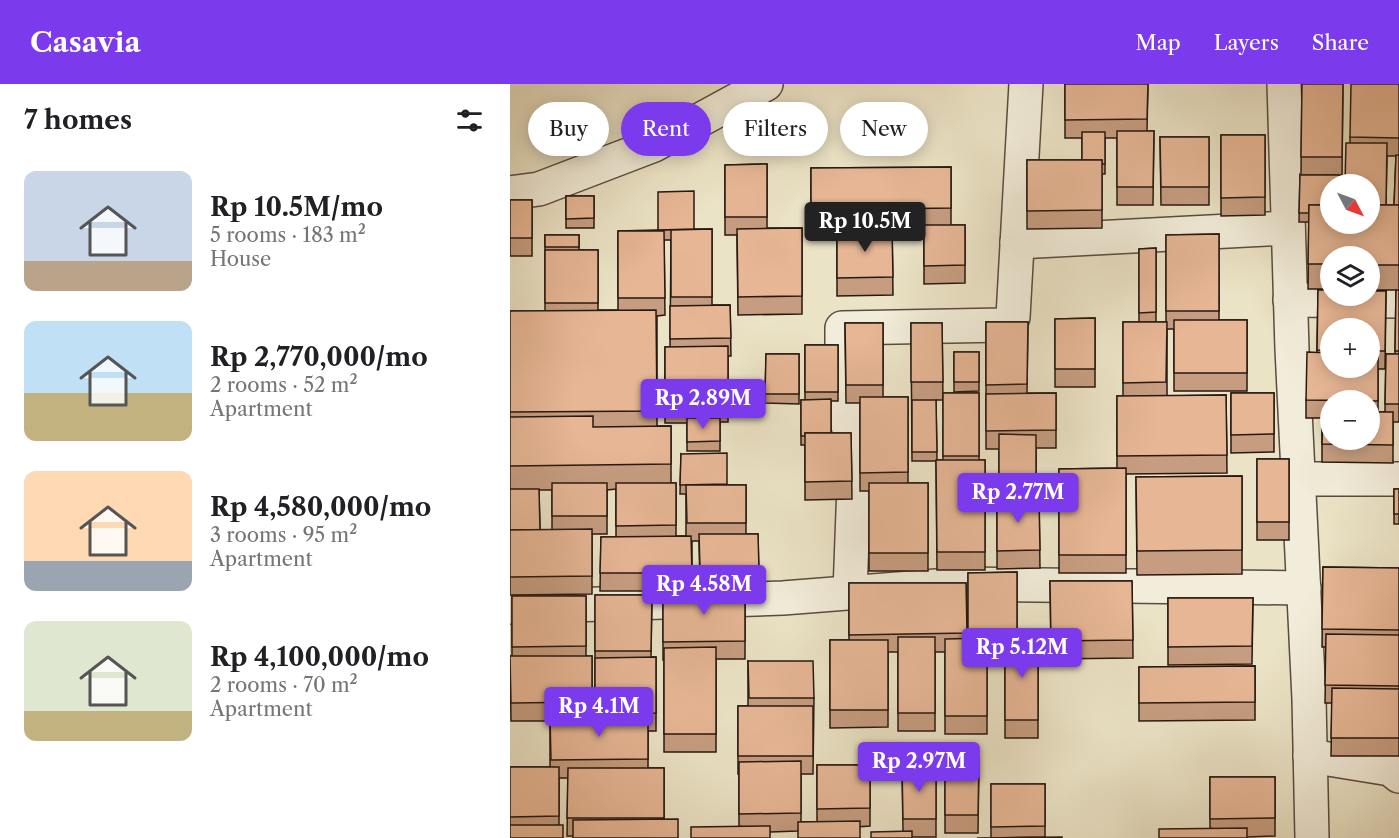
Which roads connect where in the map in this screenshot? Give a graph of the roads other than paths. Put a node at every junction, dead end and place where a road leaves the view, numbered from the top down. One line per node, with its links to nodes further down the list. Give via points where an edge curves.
1 (766, 84): 4 (street, via 654,145 539,189)
2 (1026, 84): 6 (street)
3 (1284, 84): 5 (street)
4 (510, 193)
5 (1288, 228): 6 (street); 7 (street)
6 (1017, 242): 12 (street, via 1013,317 1004,325 842,328 842,398 855,458)
7 (1290, 300): 8 (street); 9 (street)
8 (1399, 301)
9 (1298, 479): 10 (street); 11 (street)
10 (1399, 479)
11 (1304, 588): 12 (street, via 962,584); 14 (street)
12 (850, 592): 13 (street, via 760,599)
13 (510, 607)
14 (1310, 756): 15 (street, via 1390,769); 16 (street)
15 (1399, 776)
16 (1312, 838)

